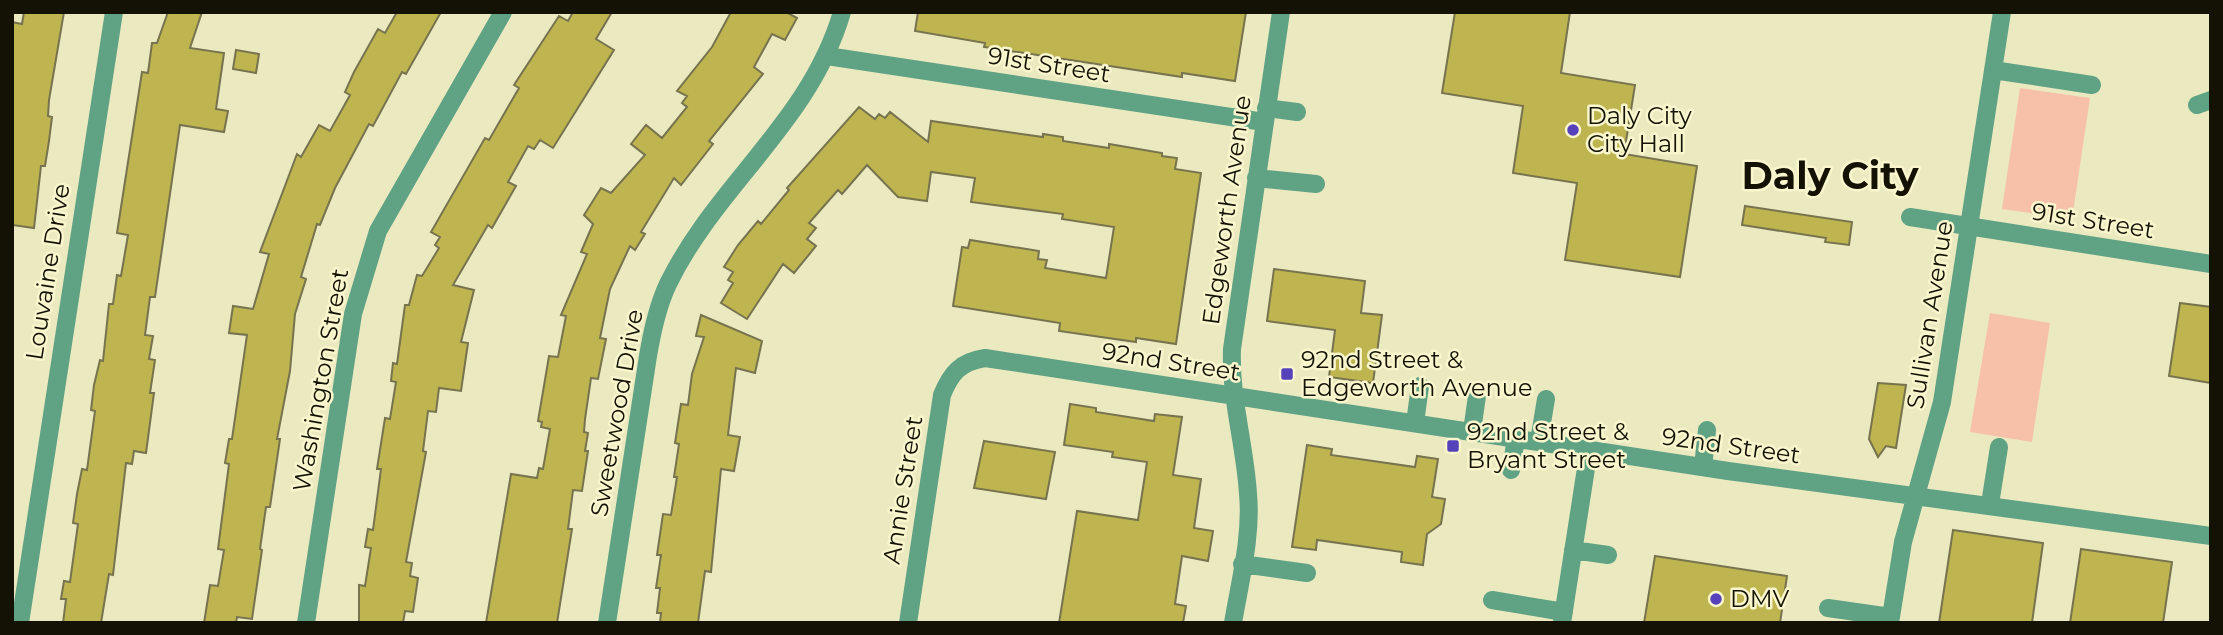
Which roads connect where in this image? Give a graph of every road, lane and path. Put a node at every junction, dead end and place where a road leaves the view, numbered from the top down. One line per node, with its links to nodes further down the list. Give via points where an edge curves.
1 (114, 12): 41 (street, Louvaine Drive)
2 (503, 12): 42 (street, Washington Street, via 378,231 365,269 353,314)
3 (842, 12): 6 (street, Sweetwood Drive)
4 (1281, 12): 10 (street, Edgeworth Avenue)
5 (2002, 12): 7 (street, Sullivan Avenue)
6 (827, 56): 10 (street, 91st Street); 43 (street, Sweetwood Drive, via 790,118 705,225 667,286 654,322)
7 (1993, 70): 8 (street); 14 (street, Sullivan Avenue)
8 (2092, 85)
9 (1297, 112): 10 (street, 91st Street)
10 (1265, 115): 11 (street, Edgeworth Avenue)
11 (1256, 178): 12 (street); 18 (street, Edgeworth Avenue, via 1237,303)
12 (1316, 184)
13 (1910, 217): 14 (street, 91st Street)
14 (1969, 227): 15 (street, 91st Street); 30 (street, Sullivan Avenue, via 1942,402)
15 (2211, 264)
16 (957, 368): 18 (street, 92nd Street, via 985,358); 44 (street, Annie Street, via 942,396)
17 (1420, 386): 21 (street)
18 (1232, 396): 21 (street, 92nd Street); 35 (street, Edgeworth Avenue, via 1249,495)
19 (1477, 396): 23 (street)
20 (1546, 400): 25 (street)
21 (1415, 423): 23 (street, 92nd Street)
22 (1707, 430): 28 (street)
23 (1472, 431): 24 (street, 92nd Street)
24 (1516, 438): 25 (street, 92nd Street); 29 (street)
25 (1539, 441): 27 (street, 92nd Street)
26 (1999, 447): 31 (street)
27 (1588, 449): 28 (street, 92nd Street); 33 (street)
28 (1703, 467): 30 (street, 92nd Street)
29 (1511, 470)
30 (1915, 494): 31 (street, 92nd Street); 40 (street, Sullivan Avenue)
31 (1990, 504): 32 (street, 92nd Street)
32 (2211, 536)
33 (1573, 550): 34 (street); 39 (street)
34 (1608, 555)
35 (1242, 564): 36 (street); 45 (street, Edgeworth Avenue)
36 (1307, 573)
37 (1492, 600): 39 (street)
38 (1828, 608): 40 (street)
39 (1563, 617)
40 (1891, 620)
41 (20, 623)
42 (306, 623)
43 (607, 623)
44 (908, 623)
45 (1233, 623)

